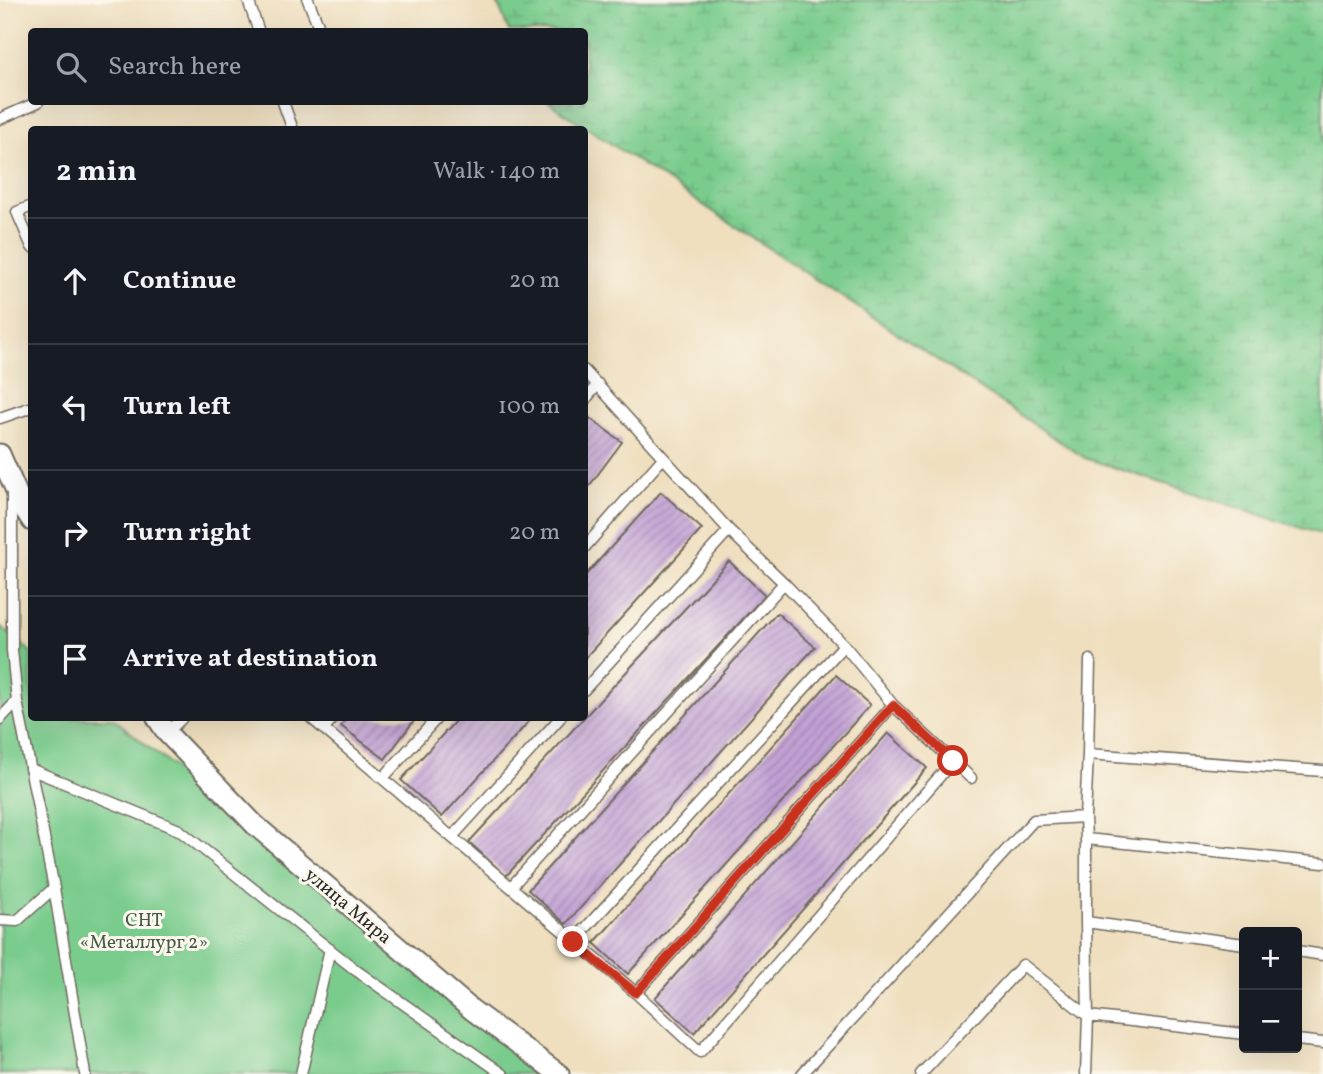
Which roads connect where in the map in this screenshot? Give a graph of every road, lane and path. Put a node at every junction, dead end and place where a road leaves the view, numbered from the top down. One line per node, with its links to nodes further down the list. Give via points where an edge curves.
1 (248, 0): 3 (lane)
2 (308, 0): 4 (lane)
3 (258, 28)
4 (319, 28)
5 (31, 105): 7 (lane)
6 (284, 105): 8 (lane)
7 (0, 119)
8 (292, 126)
9 (28, 207): 10 (lane, via 17,212)
10 (28, 238)
11 (588, 374): 12 (lane)
12 (598, 384): 13 (lane); 17 (lane)
13 (588, 396)
14 (28, 408): 15 (lane)
15 (0, 418)
16 (0, 454): 18 (street)
17 (663, 458): 20 (lane); 21 (lane)
18 (12, 482): 19 (street); 26 (lane, via 12,650)
19 (28, 513)
20 (729, 530): 22 (lane); 25 (lane)
21 (588, 543)
22 (785, 583): 23 (lane); 45 (lane)
23 (844, 645): 27 (lane); 49 (lane)
24 (1090, 660): 35 (lane)
25 (588, 686)
26 (17, 701): 28 (lane); 37 (lane)
27 (893, 705): 36 (lane); 54 (lane)
28 (0, 719)
29 (315, 721): 34 (lane)
30 (330, 721): 34 (lane)
31 (433, 721): 39 (lane)
32 (556, 721): 42 (lane)
33 (162, 725): 62 (street, улица Мира, via 255,825 472,1010)
34 (324, 728): 39 (lane)
35 (1088, 754): 38 (lane); 41 (lane)
36 (953, 761): 40 (lane); 54 (lane, via 700,1052)
37 (30, 769): 46 (lane); 51 (lane, via 179,830)
38 (1323, 771)
39 (383, 778): 42 (lane)
40 (971, 778)
41 (1084, 817): 43 (lane); 63 (lane, via 1034,820)
42 (452, 837): 45 (lane)
43 (1086, 839): 44 (lane); 48 (lane)
44 (1323, 863)
45 (510, 887): 49 (lane)
46 (54, 888): 47 (lane, via 17,921); 59 (lane)
47 (0, 920)
48 (1086, 922): 50 (lane); 55 (lane)
49 (573, 942): 54 (lane)
50 (1239, 943)
51 (330, 949): 60 (lane); 61 (lane)
52 (1302, 952): 53 (lane)
53 (1323, 955)
54 (636, 993)
55 (1088, 1016): 56 (lane); 64 (lane, via 1023,965); 65 (lane)
56 (1239, 1033)
57 (1302, 1041): 58 (lane)
58 (1323, 1043)
59 (85, 1074)
60 (301, 1074)
61 (503, 1074)
62 (559, 1074)
63 (802, 1074)
64 (921, 1074)
65 (1086, 1074)

